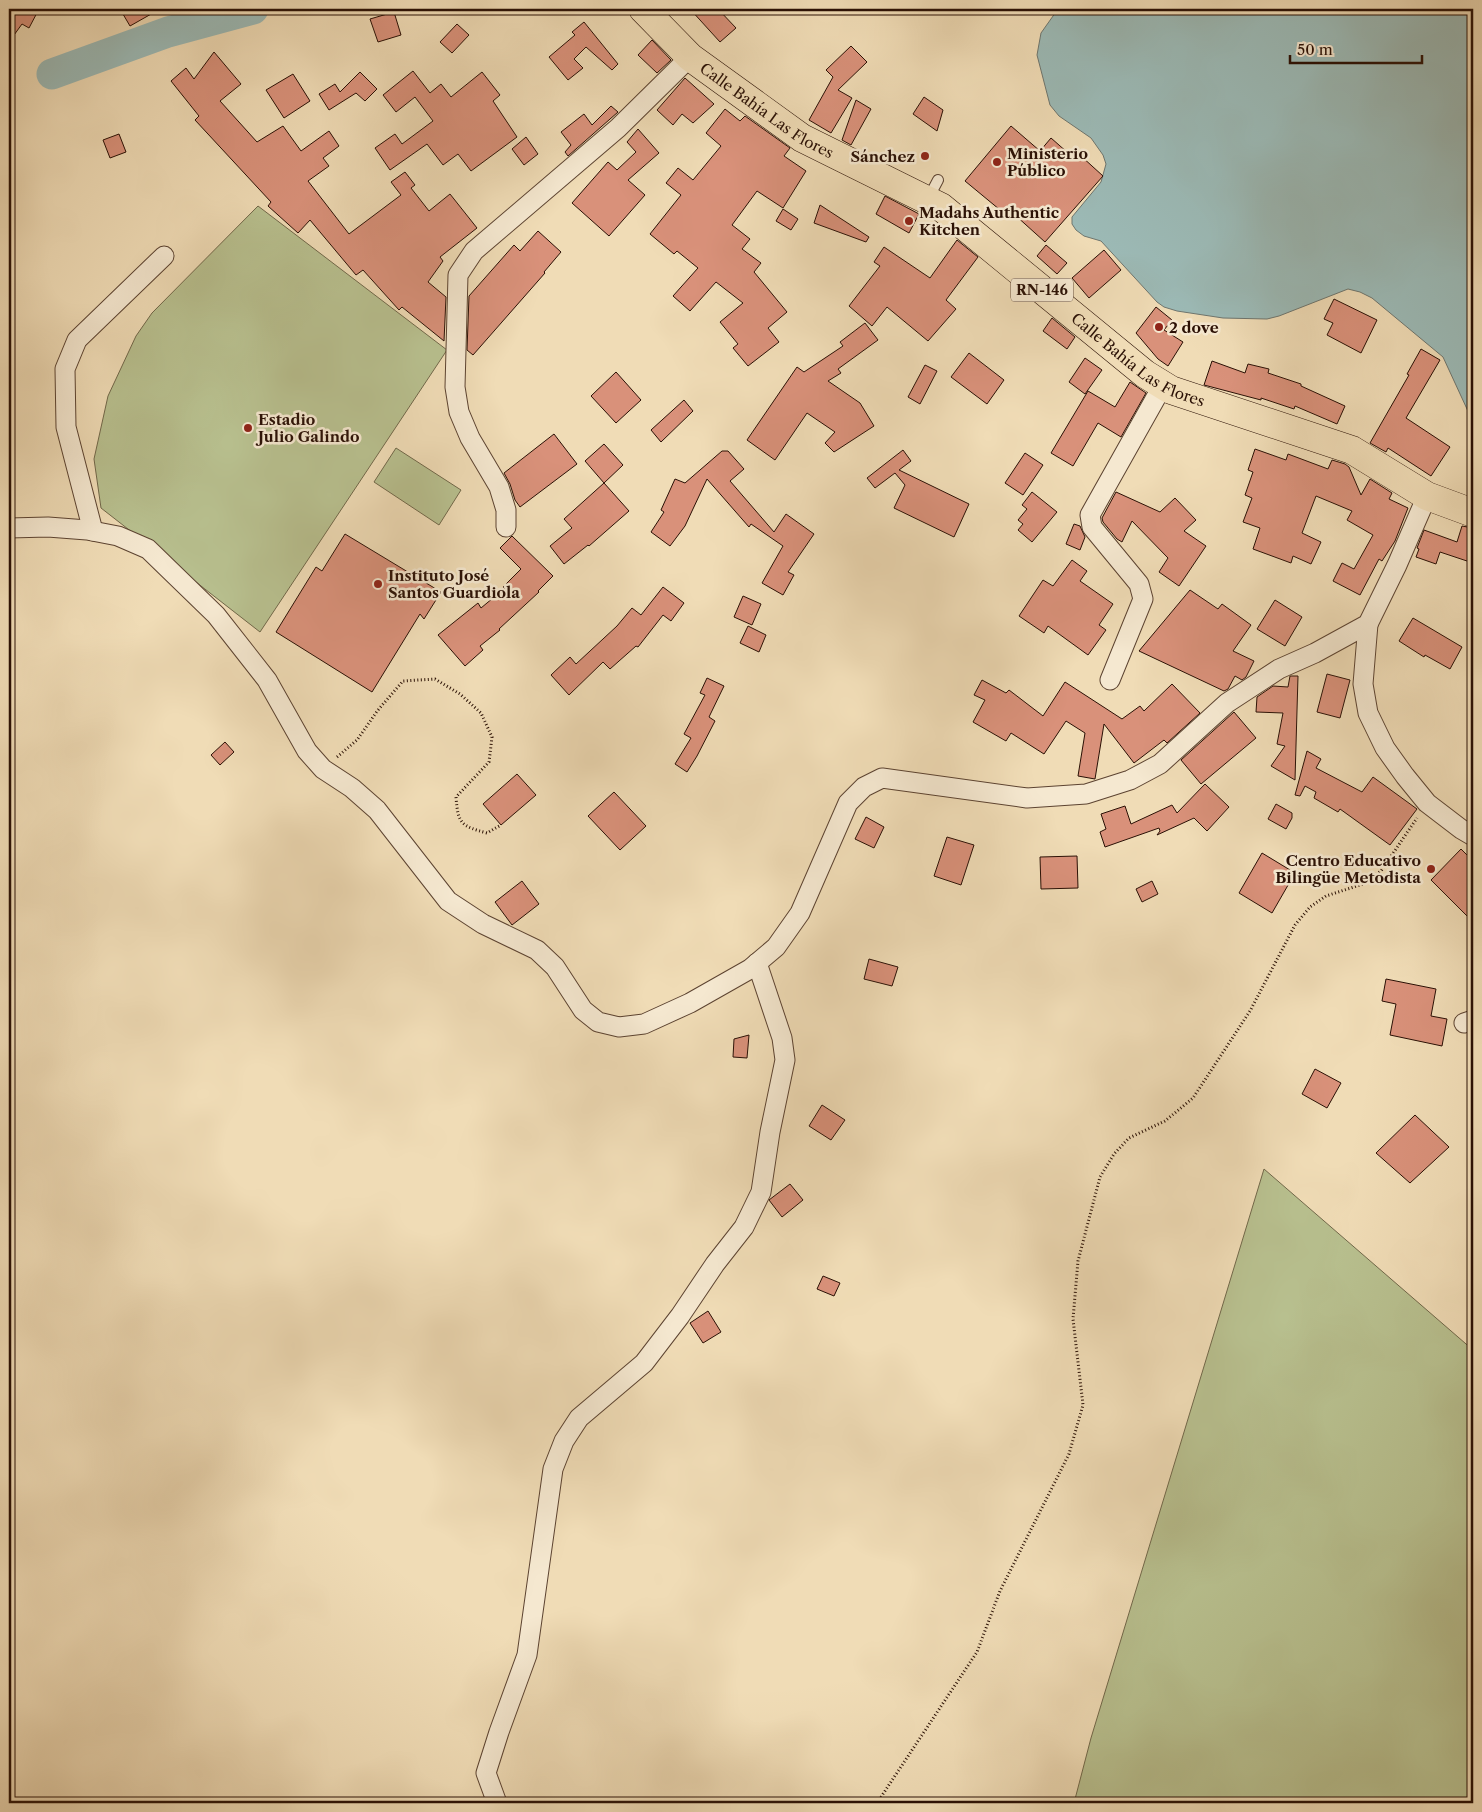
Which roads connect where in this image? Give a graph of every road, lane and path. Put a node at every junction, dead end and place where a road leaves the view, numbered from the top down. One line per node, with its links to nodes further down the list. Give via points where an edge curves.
1 (643, 9): 2 (main road, Calle Bahía Las Flores / RN-146)
2 (690, 57): 4 (main road, Calle Bahía Las Flores / RN-146, via 802,138 936,201 1103,341); 7 (street, via 618,128 474,251 458,275 455,387 459,412 470,438 499,487 506,510)
3 (164, 256): 9 (street, via 77,340 65,369 66,427)
4 (1163, 385): 5 (main road, Calle Bahía Las Flores / RN-146, via 1352,450); 11 (street, via 1090,515 1092,527 1139,584 1142,599)
5 (1427, 496): 6 (main road, Calle Bahía Las Flores / RN-146); 10 (street)
6 (1473, 513)
7 (506, 527)
8 (9, 528): 9 (street)
9 (93, 531): 12 (street, via 118,536 148,549 216,616 267,680 307,751)
10 (1368, 624): 13 (street, via 1363,684 1368,713 1390,755); 16 (street, via 1279,669 1227,703 1160,764 1130,780 1086,794 1026,798 882,778 864,787 848,802 800,913 776,947)
11 (1110, 680)
12 (323, 769): 14 (path, via 357,740 403,681 434,679 460,694 481,713 492,737 489,762 456,797 458,817 467,827 487,834); 16 (street, via 377,810 448,901 483,924 537,950 555,967 583,1010 598,1022 619,1027 644,1024 690,1003)
13 (1427, 803): 15 (street); 18 (path, via 1380,871 1363,884 1326,896 1310,907 1295,925 1250,1011 1193,1098 1165,1121 1129,1138 1100,1177 1078,1261 1072,1318 1083,1405 1070,1454 1000,1591 978,1652)
14 (501, 825)
15 (1473, 836)
16 (757, 963): 17 (street, via 782,1038 785,1060 761,1192 744,1227 644,1363 579,1418 564,1441 553,1469 527,1655 486,1773)
17 (497, 1803)
18 (876, 1803)

